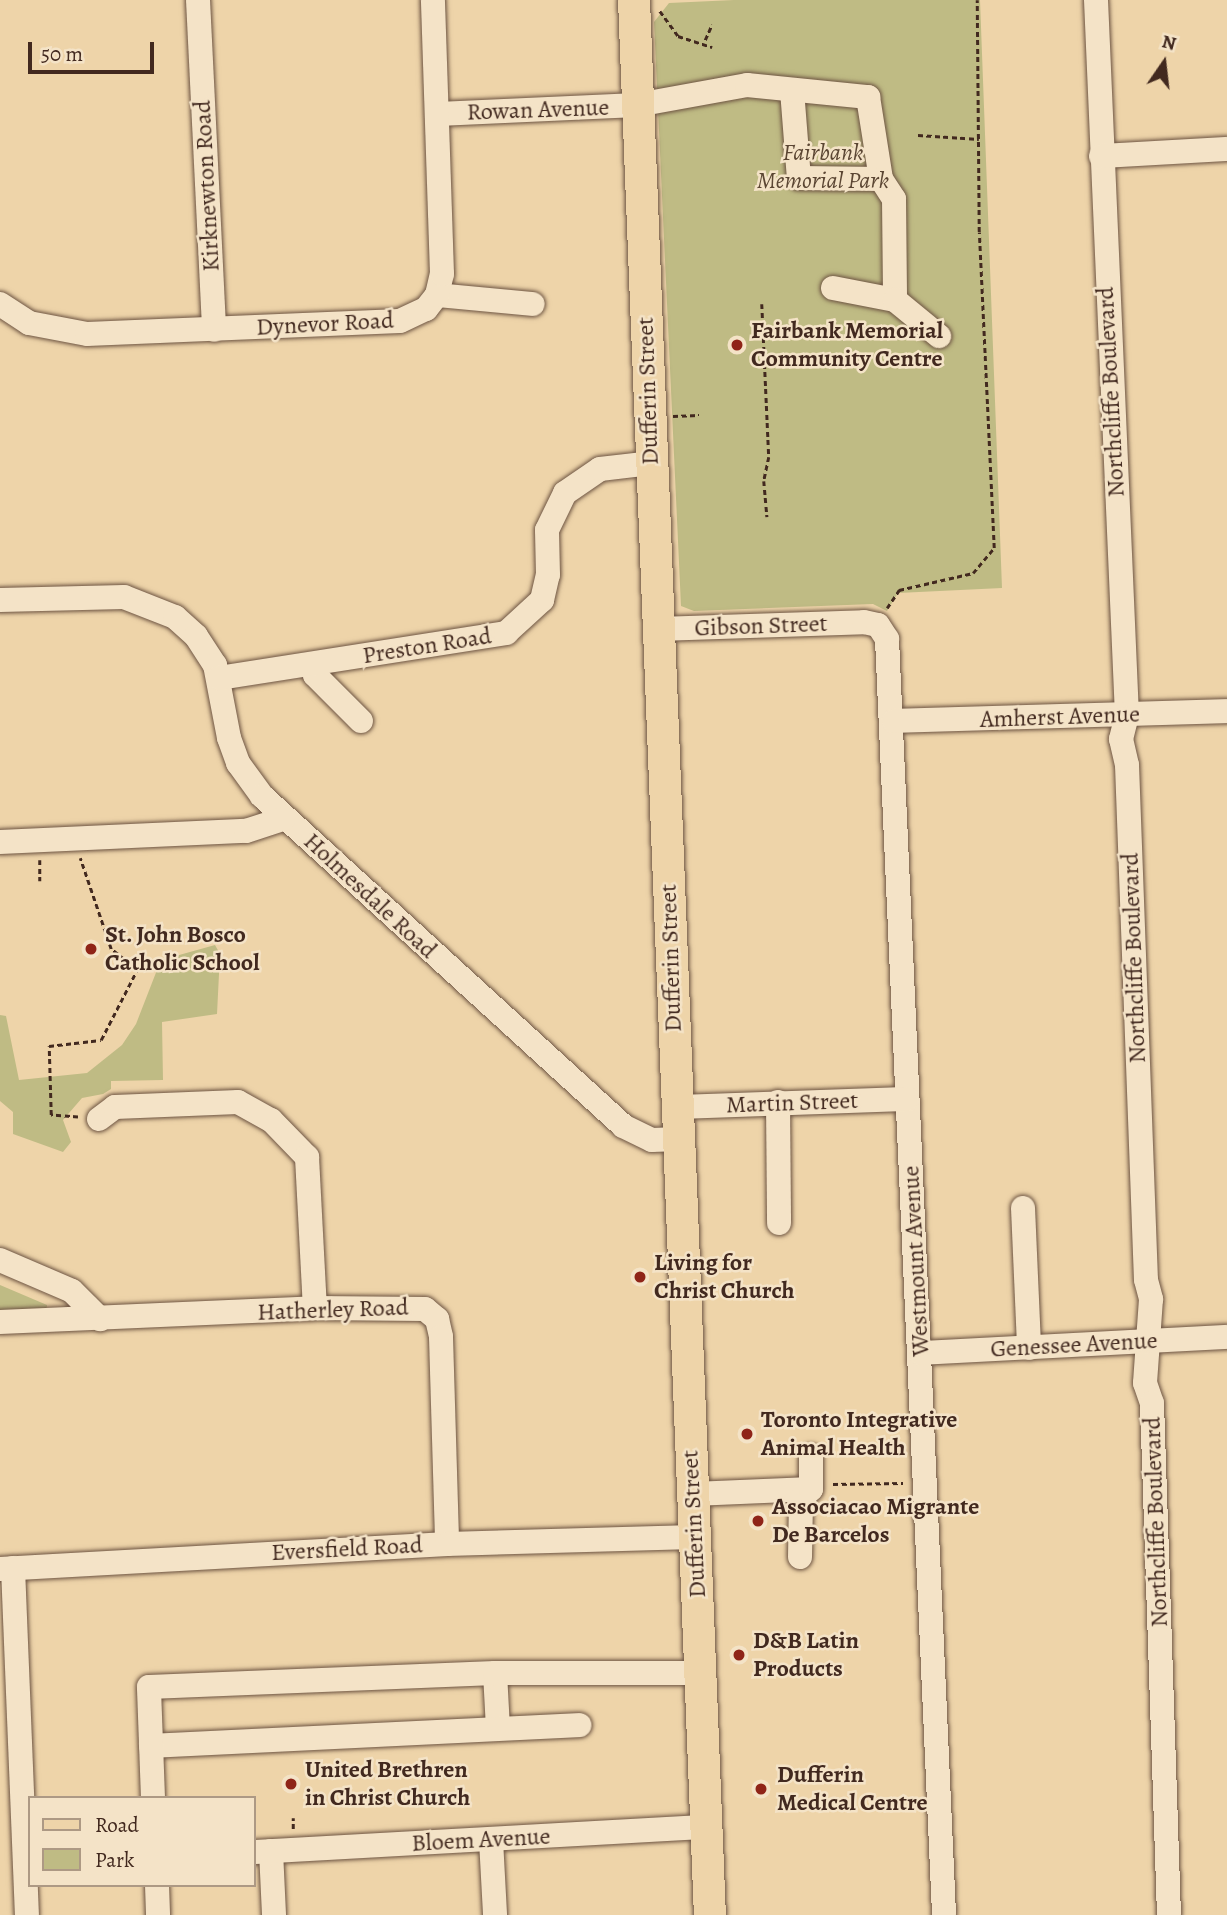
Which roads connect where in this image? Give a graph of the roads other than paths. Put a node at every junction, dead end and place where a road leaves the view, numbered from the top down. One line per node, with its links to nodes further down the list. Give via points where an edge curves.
1 (198, 0): 16 (street, Kirknewton Road)
2 (433, 0): 7 (street)
3 (1096, 0): 9 (street, Northcliffe Boulevard)
4 (646, 4): 6 (main road, Dufferin Street)
5 (792, 90): 6 (street, Rowan Avenue, via 717,87); 10 (street, Rowan Avenue, via 868,97); 10 (street, via 799,178)
6 (637, 105): 7 (street, Rowan Avenue); 18 (main road, Dufferin Street)
7 (438, 114): 12 (street, via 442,274)
8 (1227, 149): 9 (street)
9 (1101, 156): 25 (street, Northcliffe Boulevard)
10 (881, 178): 13 (street, via 894,199)
11 (833, 288): 13 (street)
12 (437, 295): 15 (street); 16 (street, Dynevor Road, via 426,309 400,321)
13 (895, 300): 17 (street)
14 (0, 304): 16 (street, Dynevor Road, via 29,323 63,332)
15 (533, 304)
16 (214, 330)
17 (939, 336)
18 (651, 463): 21 (main road, Dufferin Street); 22 (street, Preston Road, via 600,469 565,493 548,530 547,588 535,610 518,626 495,637)
19 (0, 600): 23 (street, via 105,596 142,601 186,626 207,652)
20 (875, 618): 21 (street, Gibson Street); 27 (street, Westmount Avenue, via 887,639)
21 (658, 629): 32 (main road, Dufferin Street)
22 (314, 664): 23 (street, Preston Road); 26 (street, via 315,676)
23 (219, 678): 28 (street, via 238,762 255,789)
24 (1227, 711): 25 (street, Amherst Avenue)
25 (1127, 715): 27 (street, Amherst Avenue); 42 (street, Northcliffe Boulevard, via 1121,740 1127,765 1146,1280 1151,1299)
26 (361, 721)
27 (894, 721): 30 (street, Westmount Avenue)
28 (284, 819): 29 (street, Holmesdale Road, via 246,831); 34 (street, Holmesdale Road, via 622,1126 652,1140)
29 (0, 842)
30 (907, 1099): 31 (street, Martin Street); 44 (street, Westmount Avenue)
31 (778, 1102): 32 (street, Martin Street); 36 (street)
32 (677, 1107): 34 (main road, Dufferin Street)
33 (88, 1118): 38 (street, via 115,1107 239,1102 271,1120 307,1157)
34 (679, 1139): 47 (main road, Dufferin Street)
35 (1023, 1208): 43 (street)
36 (779, 1223)
37 (0, 1260): 39 (street, via 72,1292)
38 (315, 1308): 39 (street, Hatherley Road); 49 (street, Hatherley Road, via 409,1306 425,1309 437,1319)
39 (100, 1319): 40 (street, Hatherley Road)
40 (0, 1322)
41 (1227, 1337): 42 (street, Genessee Avenue)
42 (1148, 1340): 43 (street, Genessee Avenue); 70 (street, Northcliffe Boulevard, via 1145,1383 1152,1403)
43 (1029, 1348): 44 (street, Genessee Avenue)
44 (920, 1353): 69 (street, Westmount Avenue)
45 (811, 1456): 46 (street)
46 (811, 1487): 47 (street); 50 (street, via 801,1499)
47 (693, 1494): 48 (main road, Dufferin Street)
48 (694, 1537): 49 (street, Eversfield Road); 53 (main road, Dufferin Street)
49 (447, 1544): 51 (street, Eversfield Road)
50 (800, 1557)
51 (6, 1568): 54 (street)
52 (495, 1673): 53 (street); 56 (street); 57 (street, via 149,1687)
53 (701, 1673): 60 (main road, Dufferin Street)
54 (8, 1692): 59 (street)
55 (579, 1725): 56 (street)
56 (498, 1728): 57 (street)
57 (151, 1746): 58 (street)
58 (153, 1796)
59 (19, 1823): 64 (street)
60 (708, 1827): 61 (street, Bloem Avenue); 68 (main road, Dufferin Street)
61 (491, 1840): 62 (street, Bloem Avenue); 67 (street)
62 (263, 1851): 66 (street)
63 (157, 1887): 65 (street)
64 (27, 1915)
65 (158, 1915)
66 (274, 1915)
67 (495, 1915)
68 (710, 1915)
69 (944, 1915)
70 (1169, 1915)

